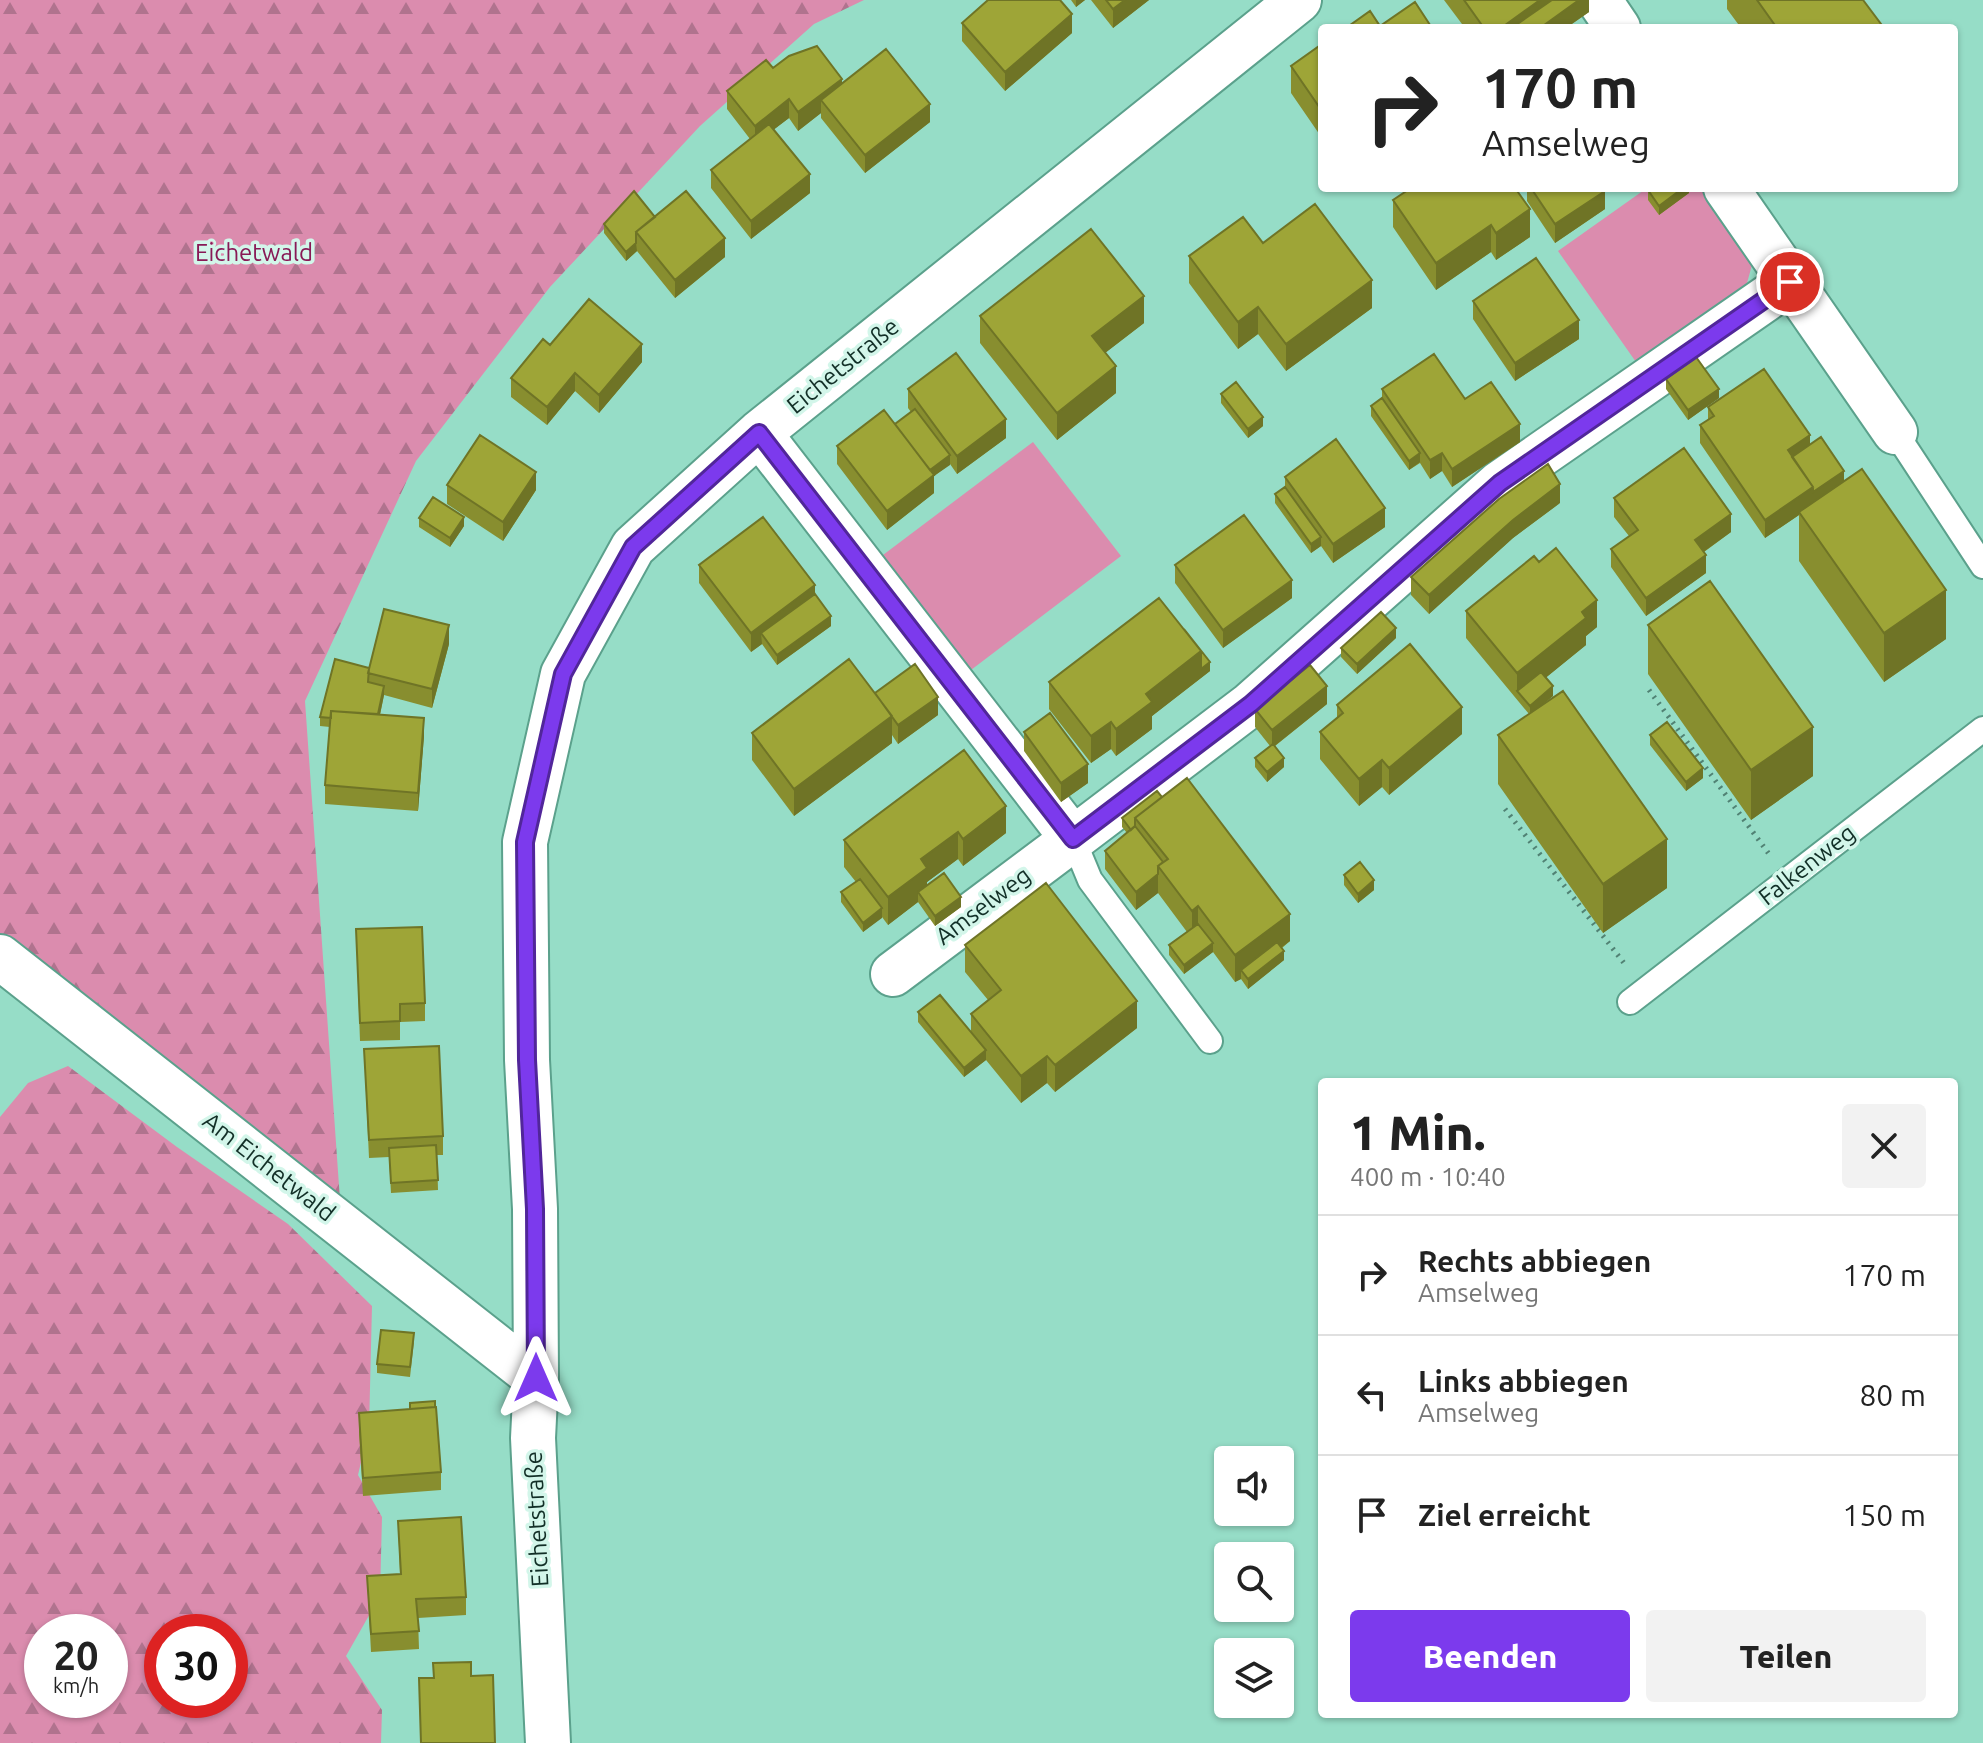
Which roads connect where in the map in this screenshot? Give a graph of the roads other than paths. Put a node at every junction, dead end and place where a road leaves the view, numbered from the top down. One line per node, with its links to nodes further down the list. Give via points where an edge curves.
1 (1299, 0): 7 (street, Eichetstraße)
2 (1599, 0): 3 (street)
3 (1615, 24)
4 (1729, 192): 5 (street)
5 (1790, 282): 6 (street); 10 (street, Amselweg, via 1500,483 1251,704)
6 (1895, 432): 8 (lane)
7 (759, 433): 10 (street); 15 (street, Eichetstraße, via 633,547 563,674 525,842)
8 (1983, 566)
9 (1983, 729): 13 (lane, Falkenweg)
10 (1073, 839): 12 (street, Amselweg); 14 (lane, via 1090,880)
11 (0, 957): 15 (street, Am Eichetwald)
12 (893, 974)
13 (1637, 996)
14 (1210, 1041)
15 (536, 1378): 16 (street, Eichetstraße, via 533,1438)
16 (548, 1743)

